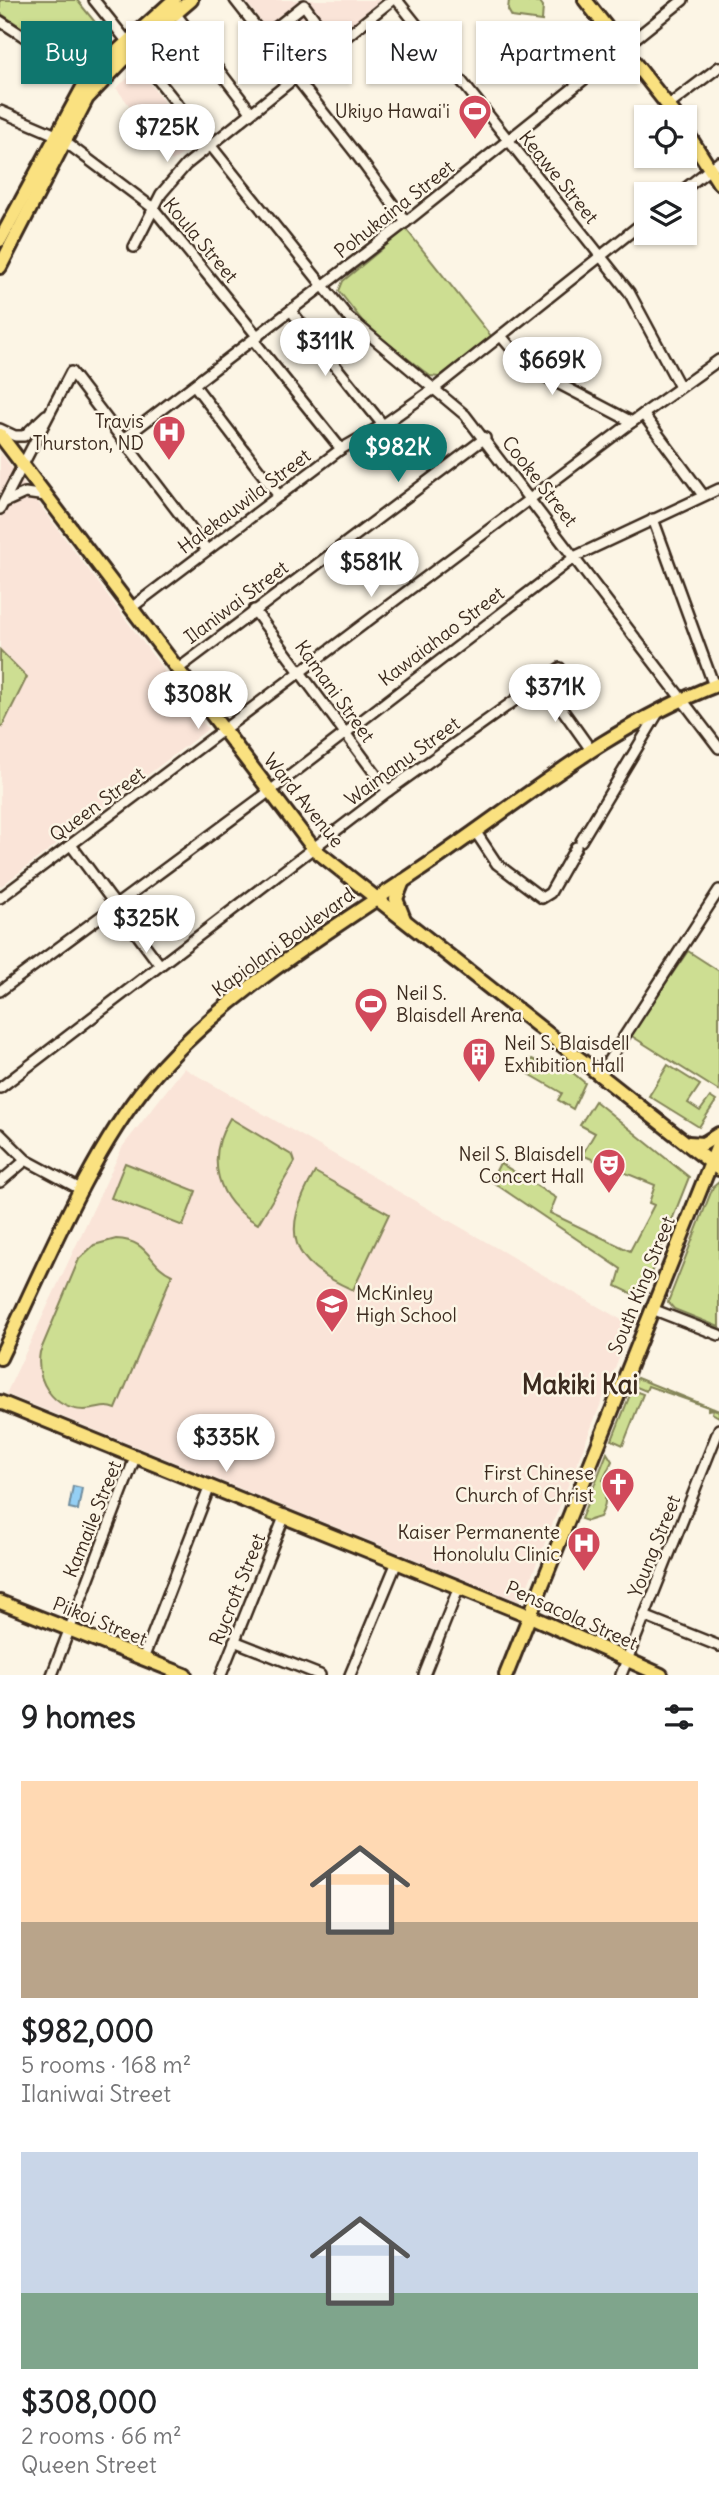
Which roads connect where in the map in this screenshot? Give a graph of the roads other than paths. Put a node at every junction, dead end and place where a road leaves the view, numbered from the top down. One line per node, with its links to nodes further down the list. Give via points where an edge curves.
1 (94, 0): 17 (street, Cooke Street)
2 (191, 0): 7 (main road)
3 (234, 0): 10 (street)
4 (394, 0): 14 (street); 32 (street, Keawe Street)
5 (584, 0): 13 (main road)
6 (683, 0): 16 (street, Pohukaina Street)
7 (175, 7): 9 (main road); 30 (street)
8 (0, 21): 15 (street)
9 (158, 21)
10 (251, 21)
11 (284, 21): 12 (street, via 304,5)
12 (316, 21)
13 (602, 21)
14 (352, 33)
15 (21, 35)
16 (640, 35)
17 (126, 38)
18 (126, 48): 20 (main road)
19 (126, 50): 31 (main road)
20 (112, 59)
21 (719, 67): 28 (street)
22 (640, 68): 28 (main road)
23 (85, 84): 31 (main road)
24 (163, 84): 34 (street, Cooke Street)
25 (286, 84): 30 (street)
26 (300, 84): 39 (street)
27 (580, 84): 32 (street, Pohukaina Street)
28 (669, 105)
29 (0, 110): 31 (street, Koula Street)
30 (251, 112): 34 (street)
31 (61, 138): 38 (street, Koula Street); 41 (main road); 44 (main road)
32 (508, 142): 39 (street, Pohukaina Street); 43 (street, Keawe Street)
33 (697, 144): 35 (main road)
34 (211, 145): 38 (street, via 178,173); 45 (street, Cooke Street)
35 (715, 165): 36 (street); 37 (main road)
36 (693, 182)
37 (719, 183)
38 (153, 208): 42 (street); 48 (street, Koula Street)
39 (406, 222): 45 (street, Pohukaina Street)
40 (634, 230): 43 (street, Halekauwila Street)
41 (2, 234)
42 (134, 247)
43 (601, 256): 47 (street, Halekauwila Street); 51 (street, Keawe Street, via 629,292)
44 (0, 267)
45 (323, 287): 46 (street, Pohukaina Street); 52 (street, Cooke Street, via 370,338)
46 (291, 312): 48 (street, Pohukaina Street); 56 (street)
47 (501, 336): 52 (street, Halekauwila Street); 55 (street, via 527,367)
48 (256, 339): 50 (street, Pohukaina Street); 61 (street, Koula Street)
49 (719, 360): 51 (street, Queen Street)
50 (195, 386): 60 (street, Pohukaina Street); 66 (street)
51 (680, 387): 54 (street, Queen Street)
52 (435, 388): 56 (street, Halekauwila Street); 59 (street, Cooke Street)
53 (52, 409): 57 (street, via 24,436); 60 (street, via 71,372); 62 (street)
54 (643, 414): 55 (street, Queen Street); 64 (street)
55 (632, 422): 67 (street, Queen Street)
56 (383, 425): 61 (street, Halekauwila Street)
57 (0, 429)
58 (0, 435): 62 (main road, Ward Avenue)
59 (485, 438): 67 (street, Cooke Street); 73 (street, Ilaniwai Street)
60 (122, 439): 70 (street)
61 (341, 449): 66 (street, Halekauwila Street)
62 (24, 466): 65 (main road, Ward Avenue); 68 (street)
63 (719, 489): 64 (street, Kawaiahao Street)
64 (703, 495): 69 (street, Kawaiahao Street)
65 (47, 496): 68 (street, via 17,495); 72 (main road, Ward Avenue)
66 (279, 496): 70 (street, Halekauwila Street)
67 (531, 499): 71 (street, Cooke Street); 76 (street, Queen Street)
68 (2, 506)
69 (653, 519): 71 (street, Kawaiahao Street); 78 (street)
70 (207, 550): 72 (street, Halekauwila Street)
71 (576, 556): 79 (street, Cooke Street); 82 (street, Kawaiahao Street)
72 (131, 608): 75 (main road, Ward Avenue)
73 (254, 610): 75 (street, Ilaniwai Street); 76 (street, Kamani Street)
74 (560, 668): 77 (street, Waimanu Street)
75 (178, 669): 81 (main road, Ward Avenue)
76 (299, 673): 81 (street, Queen Street); 82 (street, Kamani Street)
77 (542, 681): 84 (street); 86 (street, Waimanu Street)
78 (717, 685): 79 (main road, Kapiolani Boulevard)
79 (682, 699): 80 (main road, Kapiolani Boulevard); 83 (street, Cooke Street)
80 (660, 709): 84 (main road, Kapiolani Boulevard); 87 (street, via 550,892 542,898 497,864)
81 (224, 730): 85 (main road, Ward Avenue); 88 (street, Queen Street)
82 (343, 733): 85 (street, Kawaiahao Street); 86 (street, Kamani Street)
83 (719, 748)
84 (591, 750): 87 (main road, Kapiolani Boulevard)
85 (270, 791): 89 (main road, Ward Avenue); 94 (street, Kawaiahao Street)
86 (388, 791): 89 (street, Waimanu Street)
87 (475, 831): 90 (main road, Kapiolani Boulevard)
88 (71, 845): 92 (street, Queen Street); 94 (street)
89 (314, 849): 93 (main road, Ward Avenue); 96 (street, Waimanu Street)
90 (403, 880): 93 (main road, Kapiolani Boulevard); 95 (main road, via 397,903)
91 (719, 890): 98 (street)
92 (0, 898)
93 (375, 898): 95 (main road, Ward Avenue); 107 (main road, Kapiolani Boulevard, via 254,986 177,1051 138,1095)
94 (117, 905): 96 (street); 97 (street, Kawaiahao Street)
95 (410, 926): 98 (main road, Ward Avenue)
96 (159, 964): 99 (street, Waimanu Street)
97 (0, 991)
98 (600, 1074): 102 (main road, Ward Avenue)
99 (0, 1088)
100 (0, 1134): 104 (street)
101 (719, 1134): 102 (main road, via 702,1144)
102 (688, 1143): 105 (main road, Ward Avenue)
103 (719, 1143): 105 (main road, South King Street)
104 (26, 1160): 106 (street); 107 (street)
105 (715, 1165): 108 (main road, South King Street)
106 (0, 1182)
107 (82, 1190): 110 (main road, Kapiolani Boulevard)
108 (652, 1309): 109 (street); 119 (main road, South King Street)
109 (719, 1335)
110 (0, 1358)
111 (0, 1402): 113 (main road, Pensacola Street)
112 (719, 1429): 120 (street, Young Street)
113 (136, 1455): 114 (main road, Pensacola Street); 121 (street, Kamaile Street)
114 (210, 1486): 115 (main road, Pensacola Street); 124 (street)
115 (285, 1516): 116 (main road, Pensacola Street); 122 (street, Rycroft Street)
116 (397, 1562): 117 (main road, Pensacola Street); 130 (street)
117 (459, 1587): 119 (main road, Pensacola Street); 131 (street)
118 (0, 1603): 121 (main road, Piikoi Street)
119 (530, 1616): 125 (main road, Pensacola Street); 132 (main road, South King Street)
120 (645, 1616): 123 (street); 125 (street, Young Street)
121 (68, 1628): 124 (main road, Piikoi Street); 126 (street, Kamaile Street)
122 (234, 1641): 128 (street, Rycroft Street); 129 (street)
123 (719, 1646)
124 (143, 1659): 127 (main road, Piikoi Street)
125 (627, 1660): 133 (street, Young Street); 134 (main road, Pensacola Street)
126 (52, 1675)
127 (185, 1675)
128 (222, 1675)
129 (320, 1675)
130 (351, 1675)
131 (424, 1675)
132 (506, 1675)
133 (621, 1675)
134 (661, 1675)

